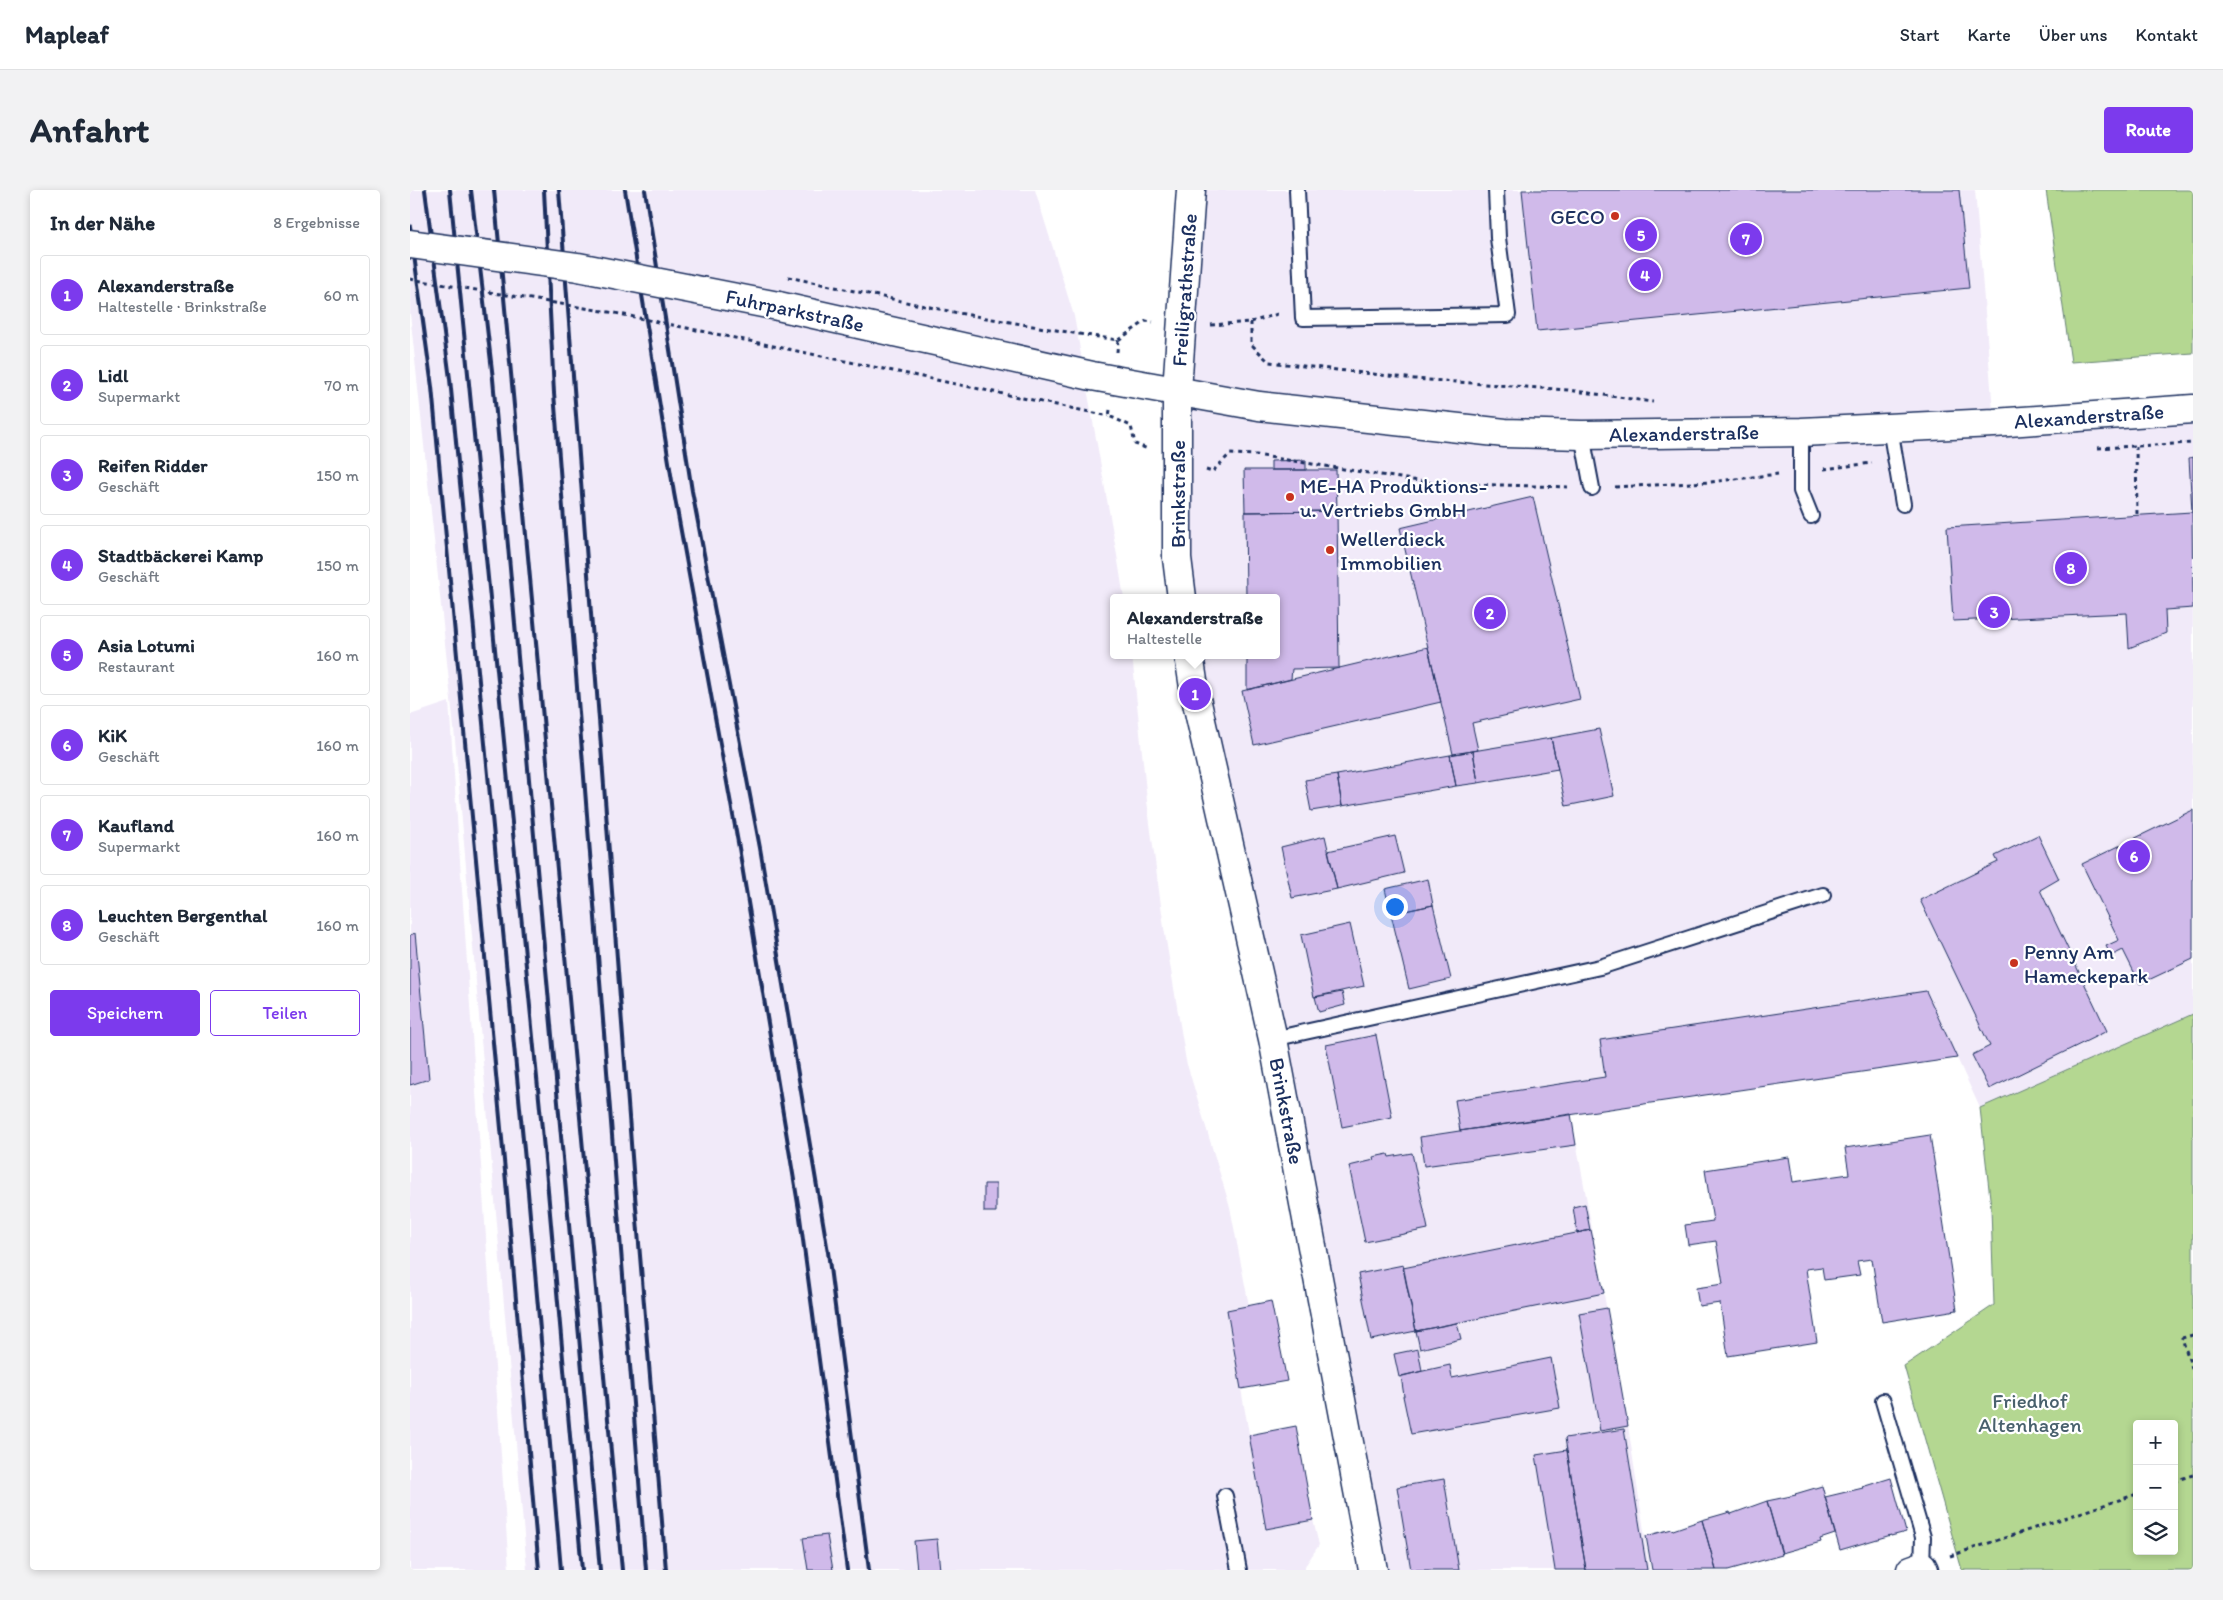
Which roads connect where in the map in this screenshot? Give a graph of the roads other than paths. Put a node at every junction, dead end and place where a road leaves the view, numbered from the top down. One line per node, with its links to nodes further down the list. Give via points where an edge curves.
1 (1191, 190): 5 (main road, Freiligrathstraße)
2 (1297, 190): 3 (lane, via 1303,318 1508,315 1498,238)
3 (1496, 190)
4 (410, 244): 5 (main road, Fuhrparkstraße, bridge, via 578,267 778,306 1092,376)
5 (1177, 390): 9 (main road, Alexanderstraße, via 1259,406 1505,432); 13 (main road, Brinkstraße, via 1177,558)
6 (2193, 409): 7 (main road, Alexanderstraße)
7 (1890, 428): 8 (main road, Alexanderstraße); 11 (lane)
8 (1801, 432): 9 (main road, Alexanderstraße); 12 (lane, via 1801,491)
9 (1582, 434): 10 (lane)
10 (1592, 488)
11 (1903, 504)
12 (1811, 516)
13 (1182, 594)
14 (1190, 659): 16 (main road, Brinkstraße)
15 (1823, 895): 16 (lane, via 1600,967)
16 (1273, 1039): 21 (main road, Brinkstraße)
17 (1883, 1401): 19 (lane, via 1923,1537)
18 (1225, 1496): 20 (lane)
19 (1919, 1569)
20 (1239, 1570)
21 (1373, 1570)

